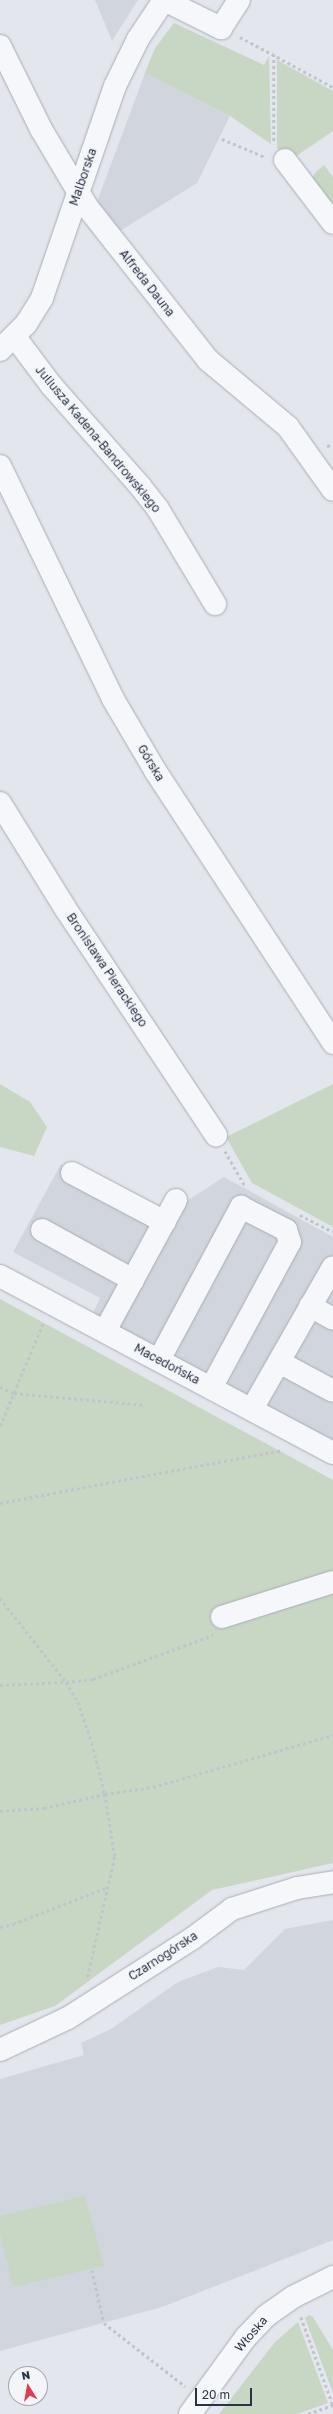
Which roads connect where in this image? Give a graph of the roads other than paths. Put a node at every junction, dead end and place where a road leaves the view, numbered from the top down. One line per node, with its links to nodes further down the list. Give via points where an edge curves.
1 (164, 0): 2 (street, via 221,28); 5 (street, Malborska, via 138,39 120,74)
2 (238, 0)
3 (1, 50): 5 (street, Alfreda Dauna, via 41,129)
4 (285, 160): 6 (street)
5 (78, 192): 7 (street, Malborska, via 42,298 30,320); 8 (street, Alfreda Dauna, via 208,360 288,427)
6 (333, 223)
7 (7, 344): 11 (street, Juliusza Kadena-Bandrowskiego, via 51,385 140,486 158,509)
8 (326, 465): 10 (street, Alfreda Dauna)
9 (0, 466): 13 (street, Górska, via 113,699 156,772)
10 (333, 490)
11 (215, 604)
12 (0, 803): 14 (street, Bronisława Pierackiego, via 65,908)
13 (333, 1043)
14 (216, 1135)
15 (72, 1173): 17 (street)
16 (176, 1200): 17 (street)
17 (165, 1222): 21 (street)
18 (42, 1230): 21 (street)
19 (333, 1267): 22 (street)
20 (0, 1276): 24 (street, Macedońska)
21 (133, 1280): 24 (street)
22 (310, 1306): 23 (street); 26 (street)
23 (333, 1319)
24 (106, 1331): 25 (street, Macedońska)
25 (159, 1360): 27 (street, Macedońska); 27 (street, via 241,1207 286,1230 290,1242)
26 (279, 1362): 28 (street); 29 (street)
27 (211, 1388): 29 (street, Macedońska)
28 (333, 1391)
29 (252, 1409): 30 (street, Macedońska)
30 (333, 1453)
31 (333, 1582): 32 (street)
32 (222, 1617)
33 (333, 1882): 34 (street, Czarnogórska, via 297,1888 232,1909 192,1938 68,2018)
34 (0, 2050)
35 (333, 2277): 36 (street, Włoska, via 293,2297 266,2316 246,2338)
36 (190, 2414)

